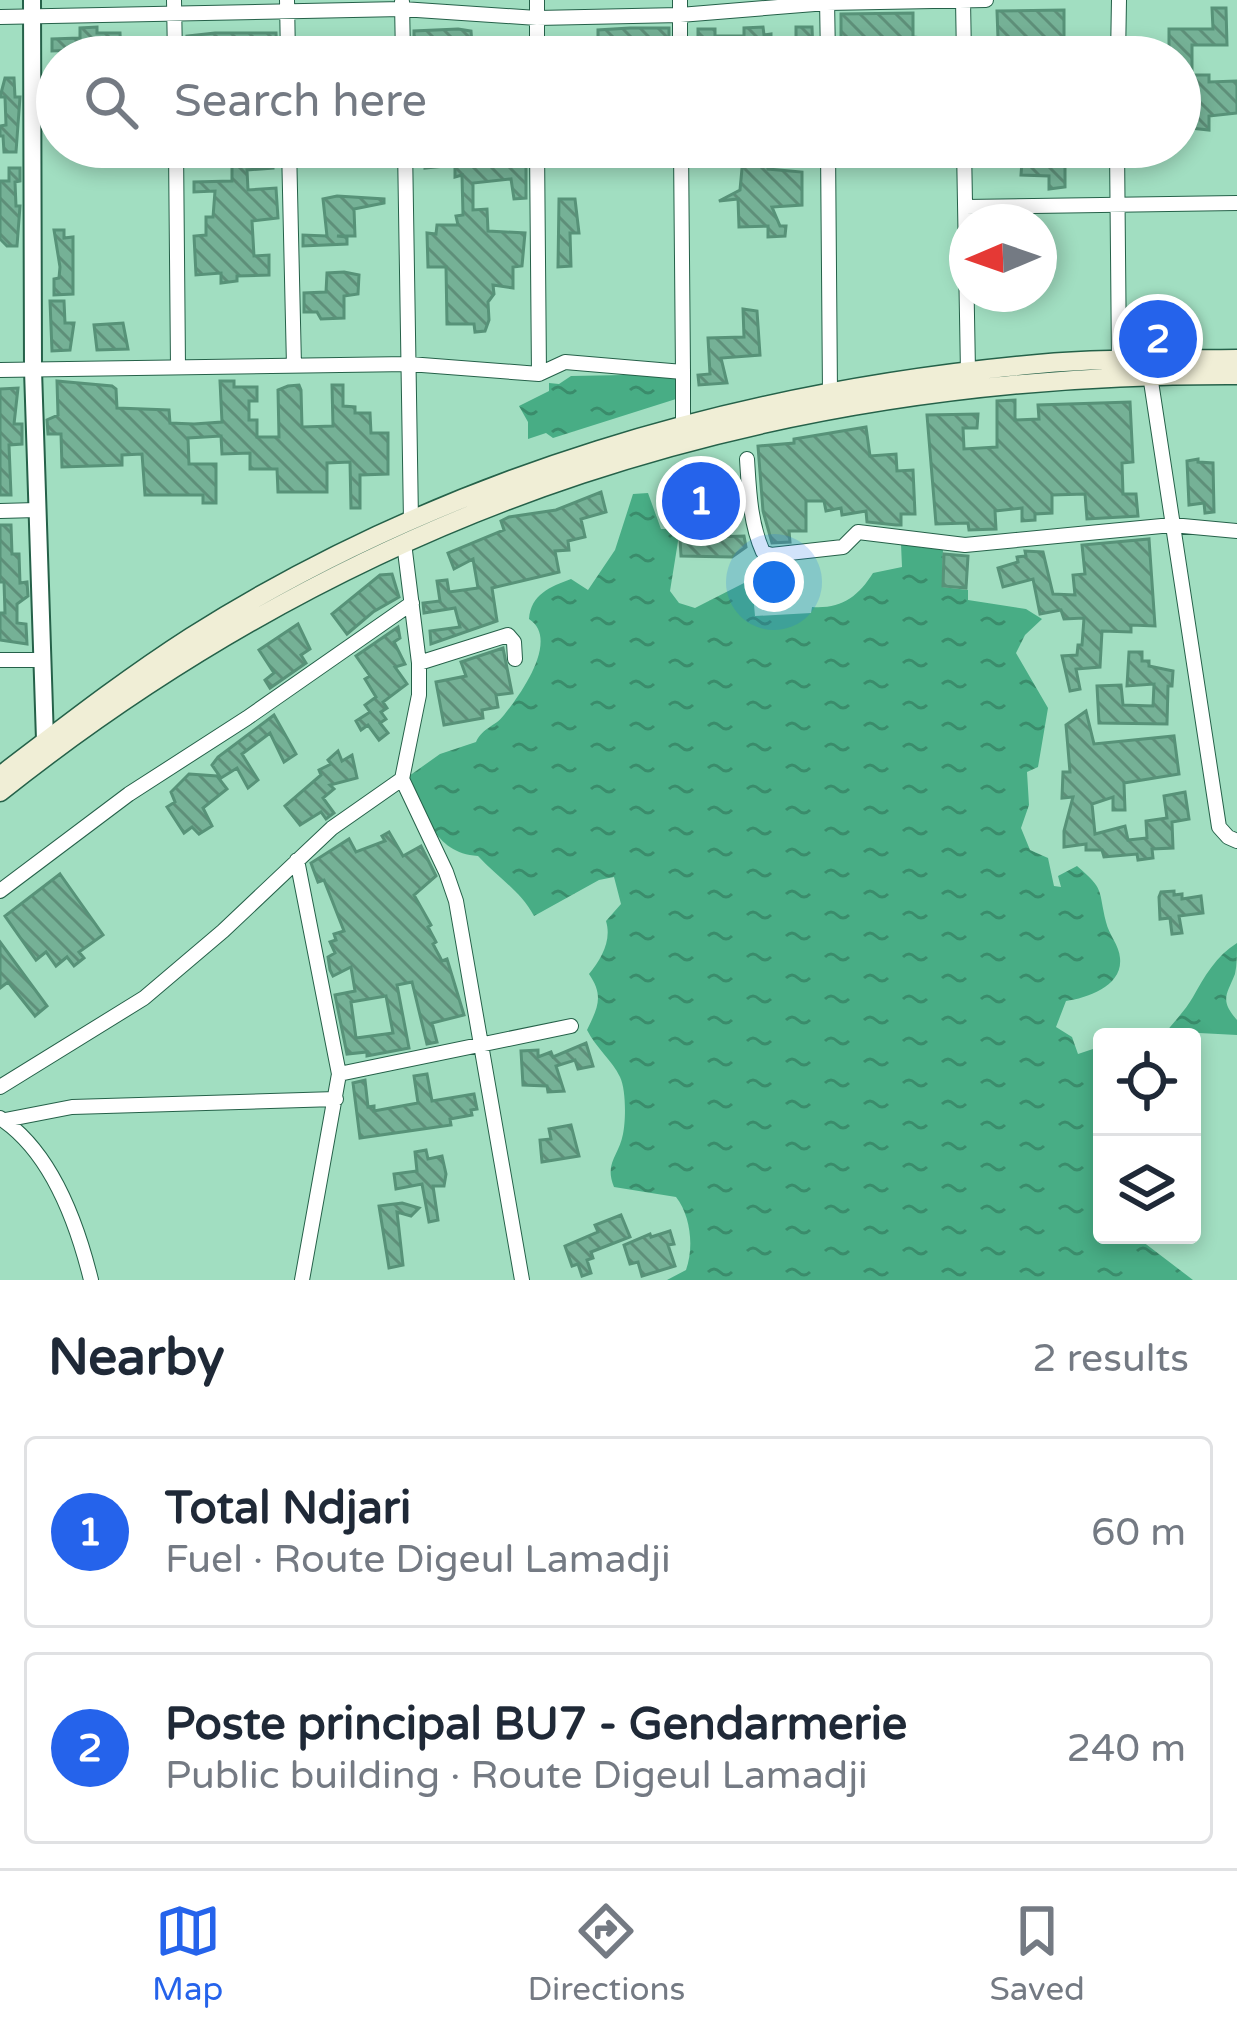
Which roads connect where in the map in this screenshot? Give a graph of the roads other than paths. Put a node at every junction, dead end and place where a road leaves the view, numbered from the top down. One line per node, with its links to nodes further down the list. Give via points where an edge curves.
1 (536, 0): 12 (street)
2 (963, 0): 3 (street); 5 (street); 18 (street)
3 (986, 0)
4 (1119, 0): 19 (street)
5 (827, 1): 10 (street); 17 (street)
6 (402, 4): 7 (street); 12 (street); 15 (street)
7 (287, 5): 8 (street); 14 (street)
8 (174, 6): 9 (street); 13 (street)
9 (32, 8): 11 (street); 39 (street)
10 (680, 8): 12 (street)
11 (0, 17)
12 (537, 18): 16 (street)
13 (175, 36)
14 (288, 36)
15 (403, 36)
16 (537, 36)
17 (828, 36)
18 (964, 36)
19 (1118, 36)
20 (176, 168): 37 (street)
21 (290, 168): 36 (street)
22 (405, 168): 35 (street)
23 (537, 168): 42 (street)
24 (681, 168): 40 (street)
25 (828, 168): 45 (street)
26 (964, 168): 30 (street)
27 (1117, 168): 28 (street)
28 (1118, 202): 29 (street); 31 (street); 34 (street)
29 (1237, 203)
30 (965, 204)
31 (1057, 204)
32 (967, 312): 41 (street)
33 (1237, 359): 34 (main road)
34 (1119, 360): 41 (main road)
35 (409, 364): 36 (street); 42 (street); 50 (street)
36 (294, 366): 37 (street)
37 (178, 368): 39 (street)
38 (0, 370): 39 (street)
39 (33, 370): 48 (street)
40 (682, 372): 42 (street, via 566,362); 46 (street)
41 (968, 372): 45 (main road)
42 (539, 374)
43 (1150, 375): 44 (main road); 51 (street); 53 (main road, via 929,394 697,437 519,494)
44 (1237, 375)
45 (830, 393): 46 (main road)
46 (683, 424): 50 (main road)
47 (748, 458): 51 (street, via 759,545 772,554 843,548 858,532 964,545)
48 (37, 510): 49 (street); 57 (street)
49 (0, 511)
50 (411, 520): 59 (main road, via 196,634)
51 (1172, 525): 52 (street); 63 (street, via 1219,827)
52 (1237, 531)
53 (404, 543): 54 (street); 62 (main road, via 199,651)
54 (412, 603): 58 (street); 65 (street)
55 (515, 659): 58 (street, via 508,635)
56 (0, 660): 57 (street)
57 (40, 660): 59 (street)
58 (419, 663): 61 (street)
59 (44, 740): 60 (main road)
60 (0, 776)
61 (402, 779): 64 (street); 67 (street, via 456,901)
62 (0, 792)
63 (1237, 841)
64 (297, 860): 68 (street); 69 (street, via 144,998)
65 (0, 891)
66 (571, 1026): 67 (street)
67 (478, 1047): 68 (street); 72 (street)
68 (339, 1074): 70 (street)
69 (0, 1087)
70 (336, 1099): 71 (street, via 72,1107); 74 (street)
71 (3, 1119): 73 (street, via 59,1190)
72 (525, 1279)
73 (92, 1280)
74 (302, 1280)

